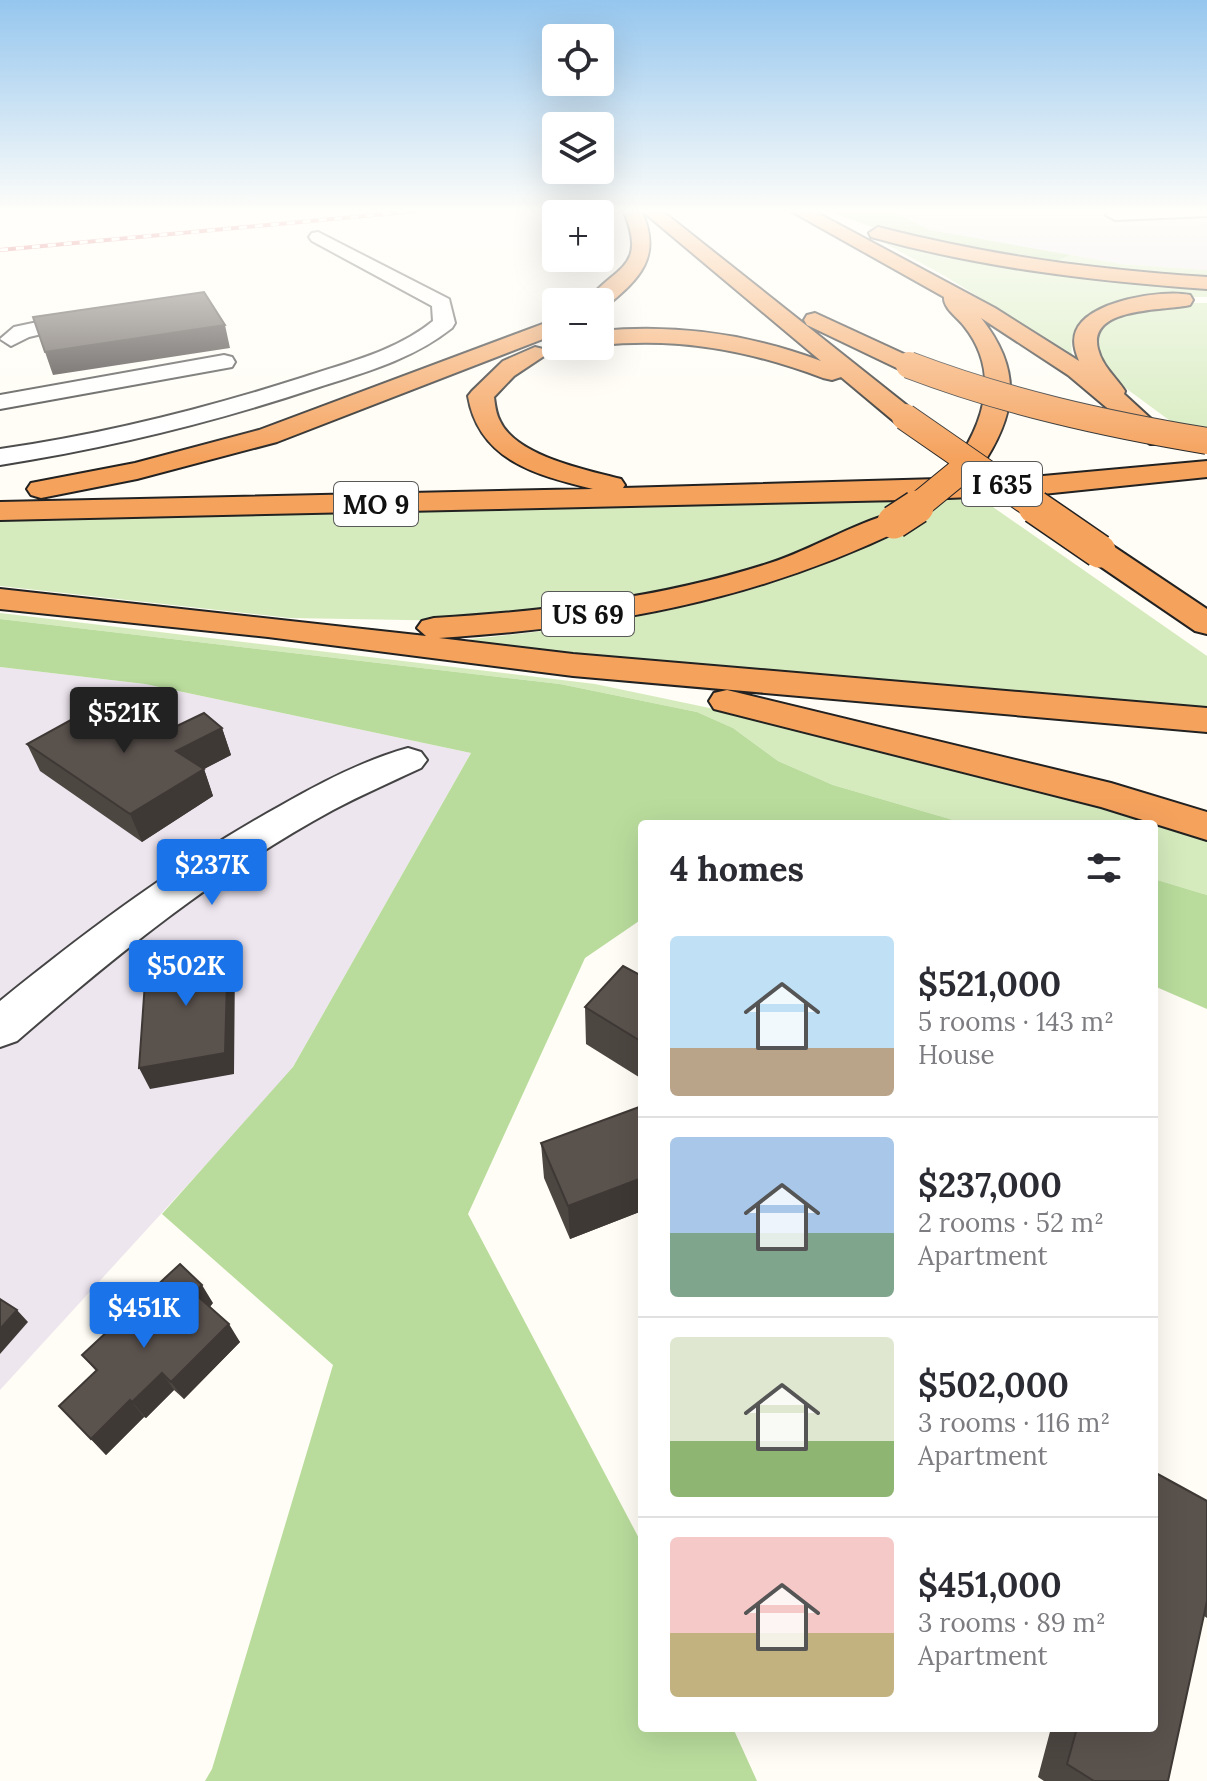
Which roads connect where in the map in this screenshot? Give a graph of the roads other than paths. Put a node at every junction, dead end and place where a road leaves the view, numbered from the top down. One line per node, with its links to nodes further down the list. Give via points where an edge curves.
1 (425, 293): 17 (street, via 442,303 444,323 426,340 222,412)
2 (752, 293): 13 (highway, I 635)
3 (754, 293): 16 (highway, bridge, via 951,382 1043,409)
4 (947, 293): 25 (highway, US 69, bridge, via 978,329 999,372 993,426 969,464 930,499 842,550 718,591 640,608 434,628)
5 (952, 293): 15 (highway, via 1010,325)
6 (1207, 300): 15 (highway, via 1138,305 1110,312 1090,325 1083,342 1088,361)
7 (111, 313): 9 (street)
8 (542, 331): 21 (highway, via 268,436 137,471)
9 (6, 335): 14 (street)
10 (614, 337): 13 (highway, via 676,335 745,343)
11 (542, 352): 20 (highway, via 510,367 481,396 487,424 500,441 546,466 611,485)
12 (224, 362): 14 (street)
13 (869, 388): 24 (highway, I 635, bridge)
14 (9, 401): 17 (street)
15 (1134, 413): 19 (highway, via 1159,438)
16 (1207, 441)
17 (26, 453): 18 (street)
18 (0, 457)
19 (1207, 470): 20 (highway, MO 9, via 1043,485)
20 (753, 494): 22 (highway, MO 9)
21 (0, 495)
22 (0, 511)
23 (0, 599): 25 (highway)
24 (1207, 624)
25 (268, 627): 26 (highway)
26 (573, 665): 27 (highway); 29 (highway, via 1111,796)
27 (1207, 720)
28 (408, 760): 30 (street, via 309,806 229,856 145,913)
29 (1207, 826)
30 (0, 1028)

